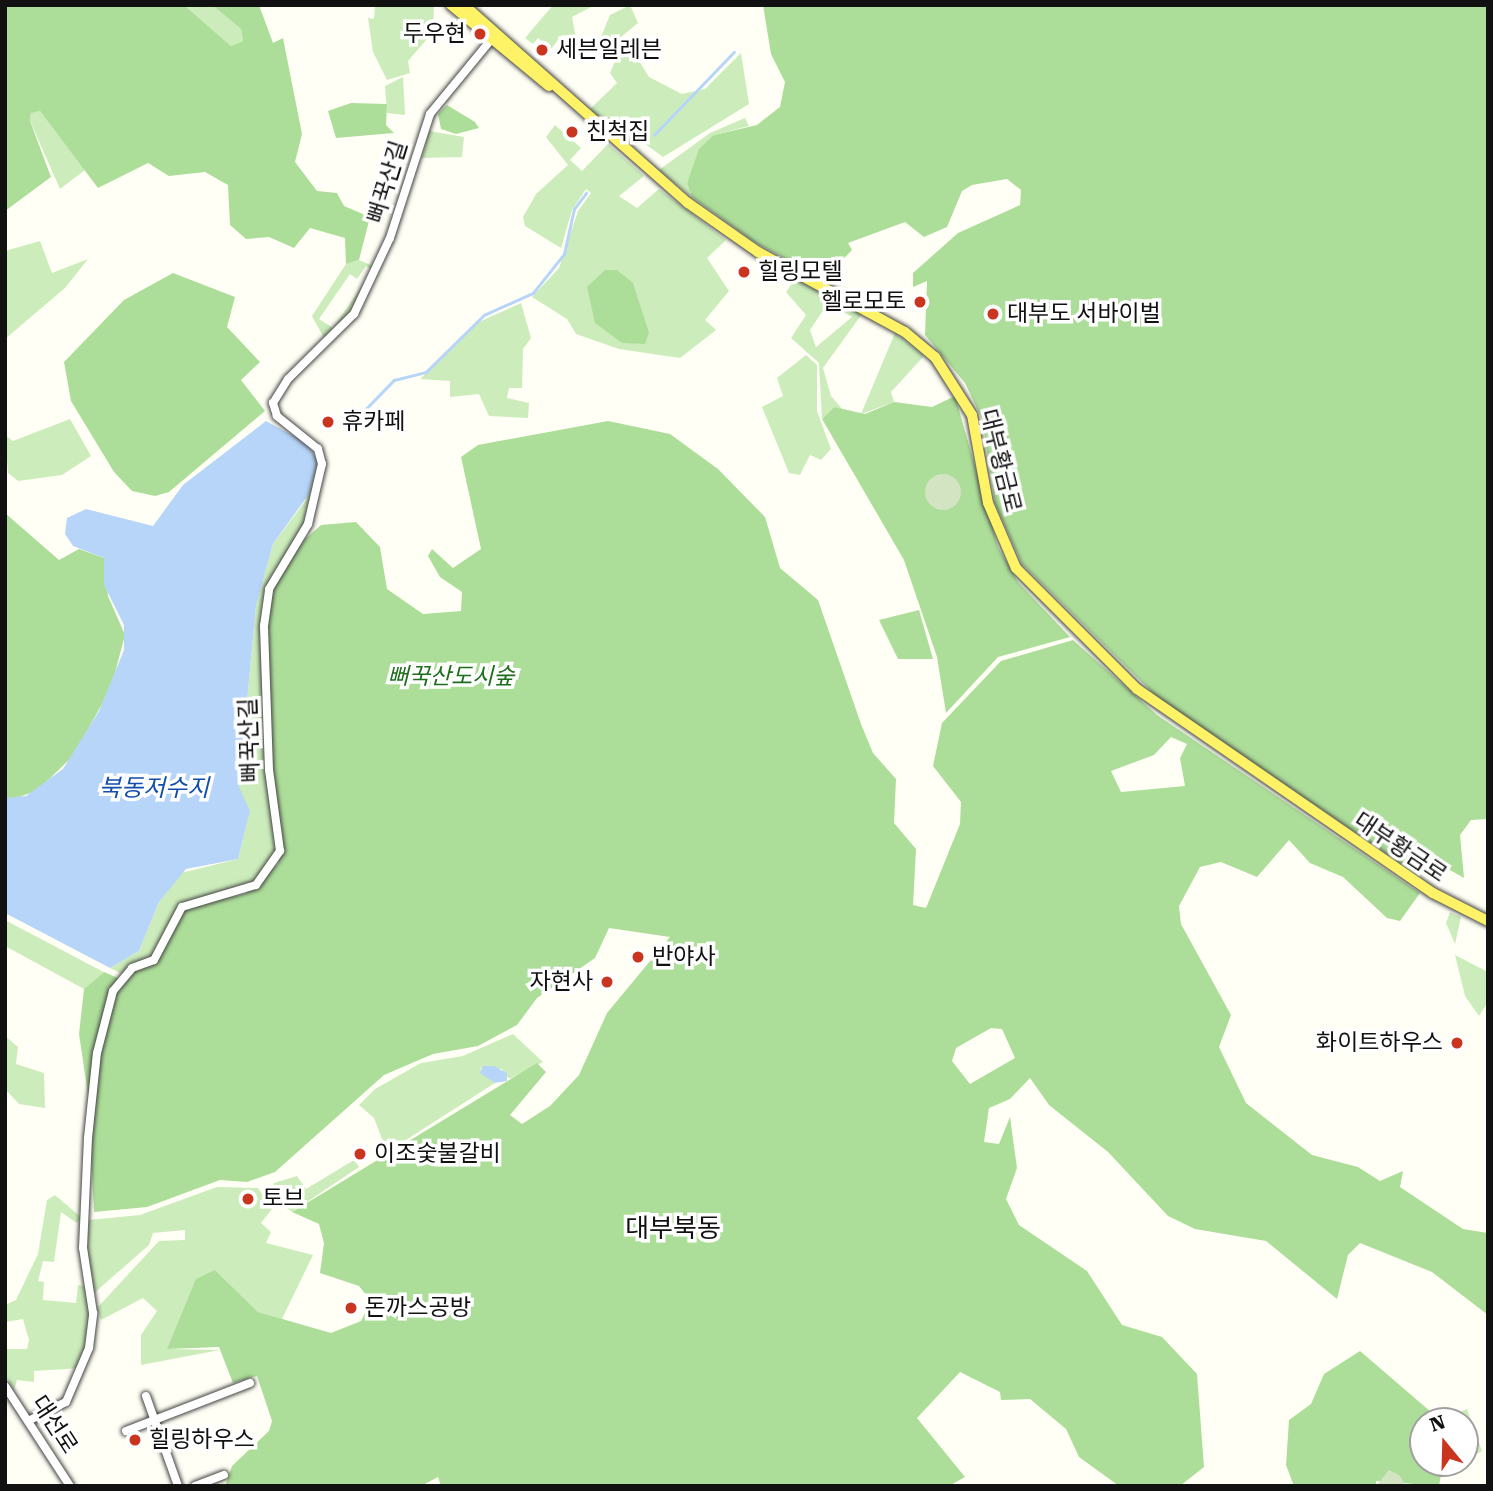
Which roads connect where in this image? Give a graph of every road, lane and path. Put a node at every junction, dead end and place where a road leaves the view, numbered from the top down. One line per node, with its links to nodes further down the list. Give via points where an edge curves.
1 (451, 5): 3 (main road, 대부황금로)
2 (464, 5): 3 (main road, 대부황금로)
3 (494, 36): 4 (main road, 대부황금로, via 728,233 886,320 935,356 972,415 988,503 1016,568 1137,689 1433,893); 9 (street, 뻐꾹산길, via 430,114 390,238 354,314 288,379 273,403 277,416 318,449 322,464 308,524 270,589 264,626 269,770 280,851 256,886 182,906 154,961 132,968 113,991 97,1054 88,1138 83,1248 93,1312 89,1348 66,1402)
4 (1488, 921)
5 (250, 1383): 8 (street)
6 (5, 1386): 9 (street, 대선로)
7 (145, 1396): 8 (street)
8 (154, 1420): 10 (street); 13 (street)
9 (28, 1421): 12 (street, 대선로)
10 (126, 1430)
11 (224, 1475): 14 (street)
12 (70, 1486)
13 (178, 1486)
14 (195, 1486)

